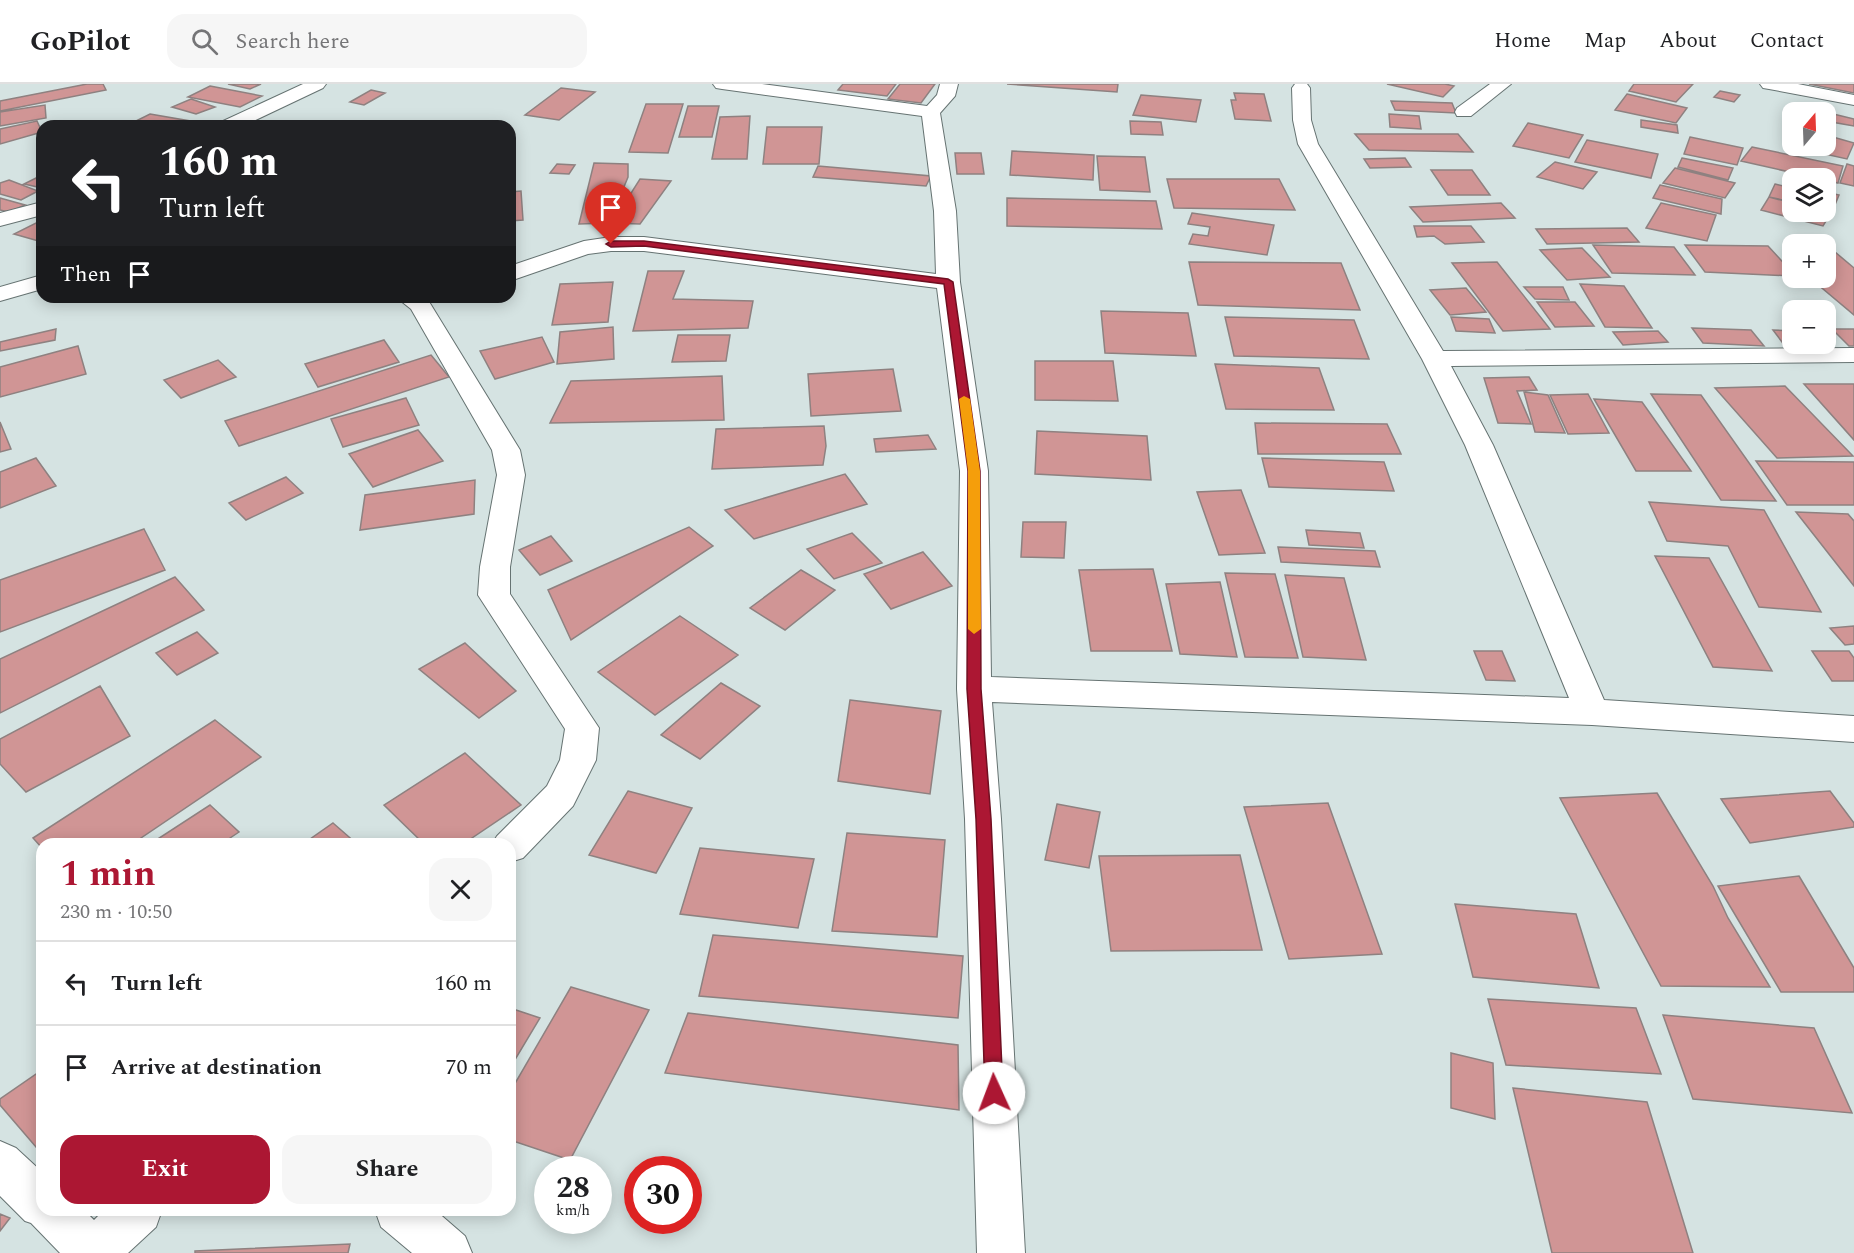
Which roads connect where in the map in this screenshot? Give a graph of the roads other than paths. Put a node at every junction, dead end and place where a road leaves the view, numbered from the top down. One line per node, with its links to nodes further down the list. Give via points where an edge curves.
1 (317, 84): 10 (street)
2 (722, 84): 8 (street)
3 (949, 84): 8 (street, via 946,96)
4 (1502, 84): 9 (street)
5 (1769, 84): 7 (street)
6 (1301, 88): 19 (street, via 1303,132 1308,144)
7 (1854, 100)
8 (931, 111): 14 (street, via 945,211)
9 (1464, 112)
10 (241, 120)
11 (36, 210): 12 (street)
12 (0, 220)
13 (516, 272): 14 (street, via 584,248 644,244)
14 (948, 282): 20 (street, via 974,471)
15 (36, 284): 16 (street)
16 (0, 294)
17 (426, 303): 23 (street, via 506,450 511,475 494,595 582,729 578,760 560,795)
18 (1854, 355): 19 (street)
19 (1435, 358): 21 (street, via 1479,445)
20 (974, 689): 21 (street); 31 (street, via 983,819)
21 (1592, 712): 22 (street)
22 (1854, 729)
23 (516, 841)
24 (0, 1164): 25 (street)
25 (36, 1198)
26 (55, 1216): 29 (street)
27 (133, 1216): 29 (street)
28 (405, 1216): 30 (street)
29 (93, 1253)
30 (448, 1253)
31 (1000, 1253)

